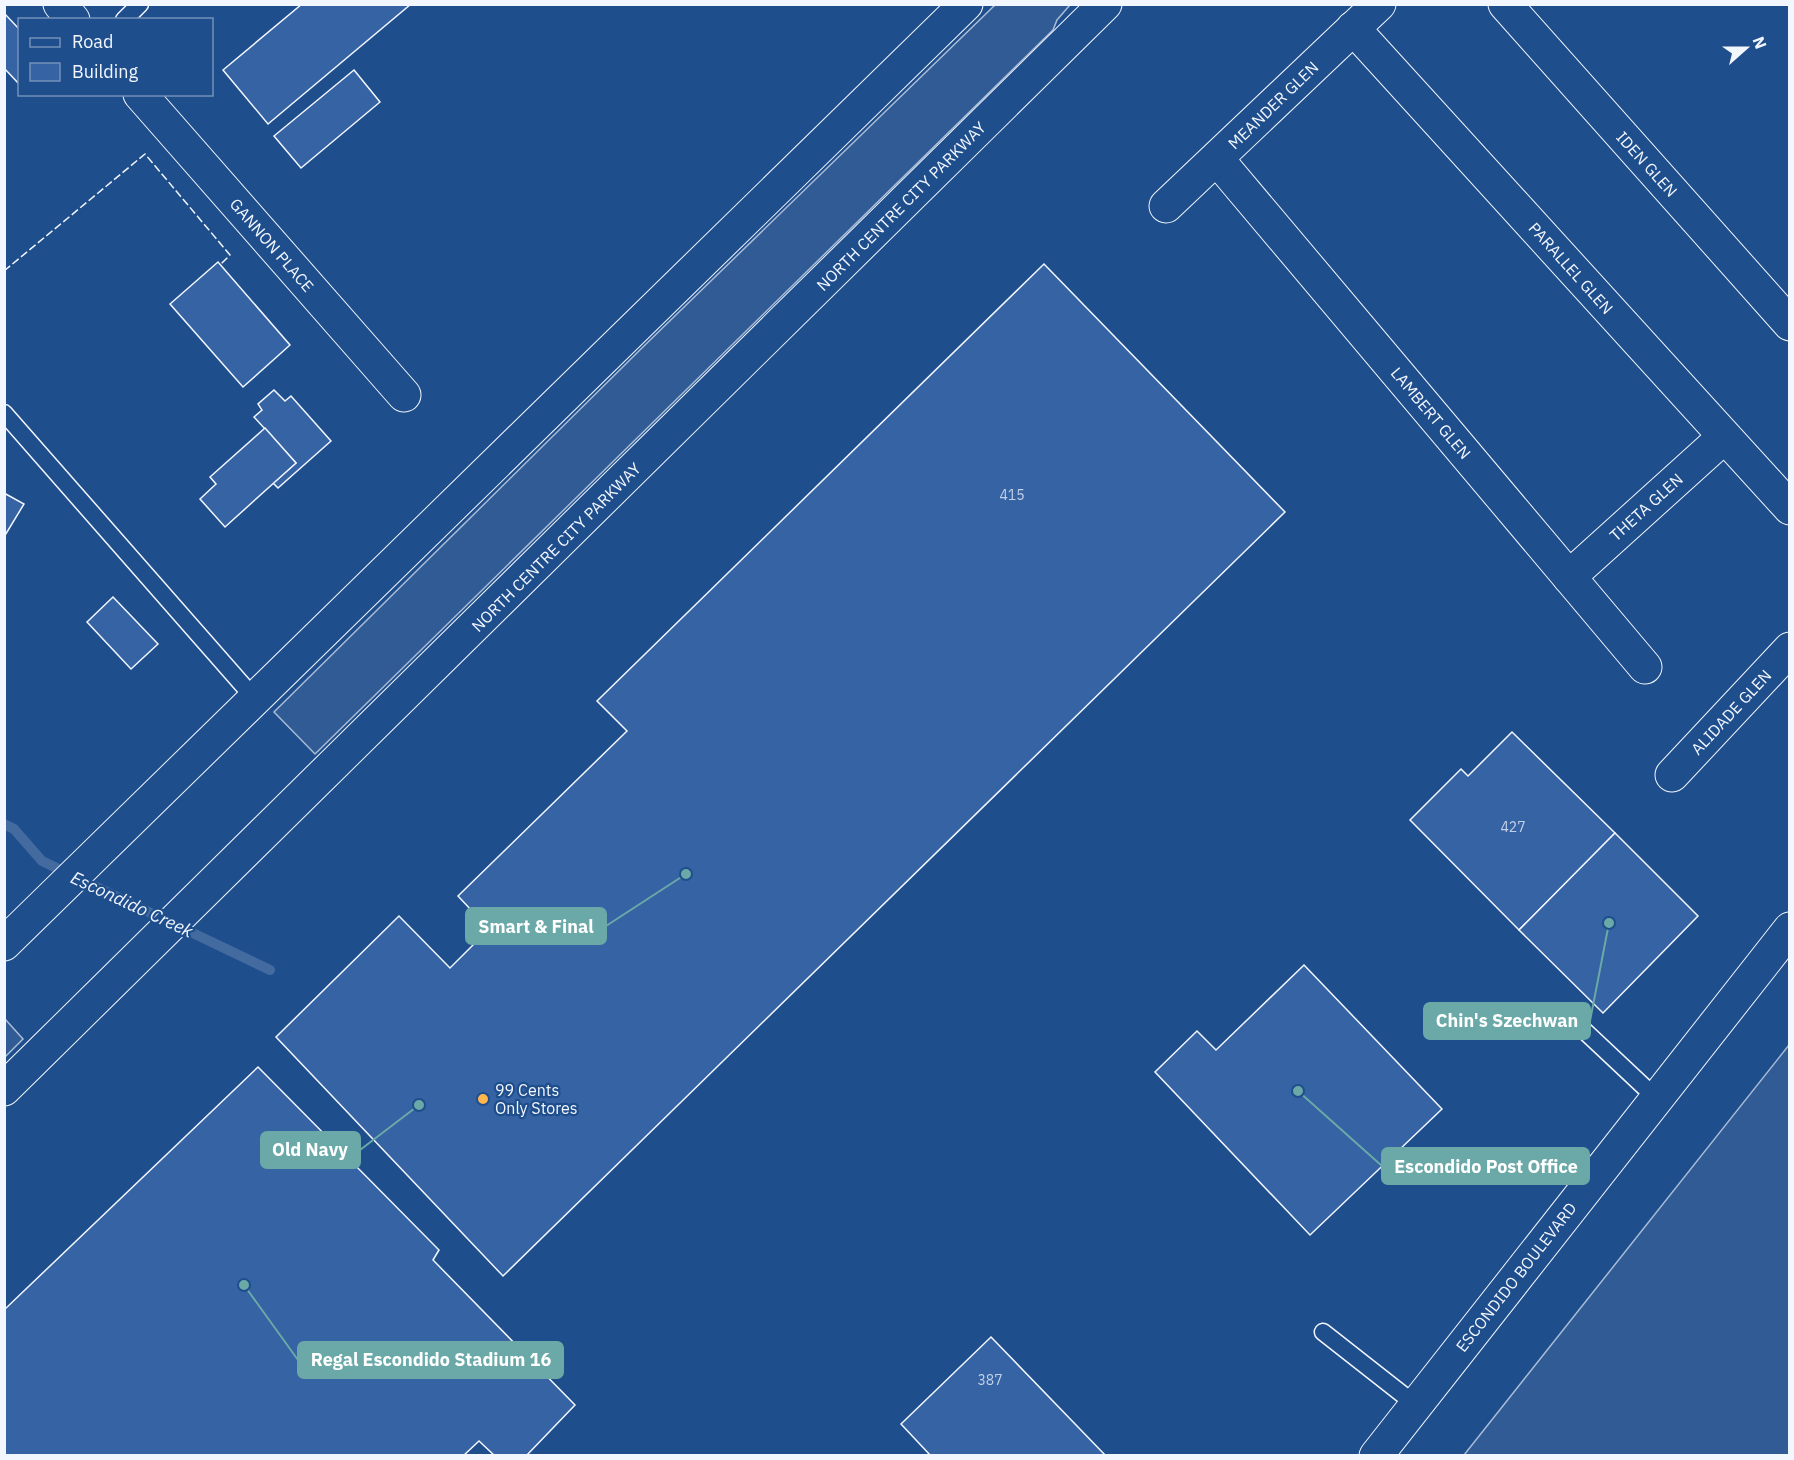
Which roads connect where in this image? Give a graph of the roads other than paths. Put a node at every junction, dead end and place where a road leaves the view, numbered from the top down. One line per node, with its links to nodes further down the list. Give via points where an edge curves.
1 (140, 4): 6 (lane)
2 (966, 4): 19 (main road)
3 (1105, 4): 24 (main road, NORTH CENTRE CITY PARKWAY)
4 (1379, 4): 7 (main road, MEANDER GLEN)
5 (1505, 4): 11 (main road, IDEN GLEN)
6 (126, 18)
7 (1353, 28): 9 (main road, MEANDER GLEN); 14 (main road, PARALLEL GLEN)
8 (142, 96): 12 (main road, GANNON PLACE)
9 (1217, 159): 10 (main road, MEANDER GLEN); 16 (main road, LAMBERT GLEN)
10 (1166, 206)
11 (1790, 324)
12 (404, 395)
13 (4, 413): 19 (lane)
14 (1724, 437): 15 (main road, PARALLEL GLEN); 16 (main road, THETA GLEN)
15 (1790, 508)
16 (1569, 577): 18 (main road, LAMBERT GLEN)
17 (1790, 649): 20 (main road, ALIDADE GLEN)
18 (1645, 668)
19 (255, 699): 22 (main road)
20 (1672, 775)
21 (1790, 929): 25 (main road, ESCONDIDO BOULEVARD)
22 (7, 942)
23 (1574, 1021): 25 (lane)
24 (4, 1089)
25 (1656, 1098): 27 (main road, ESCONDIDO BOULEVARD)
26 (1323, 1332): 27 (lane)
27 (1416, 1405): 28 (main road, ESCONDIDO BOULEVARD)
28 (1376, 1455)

